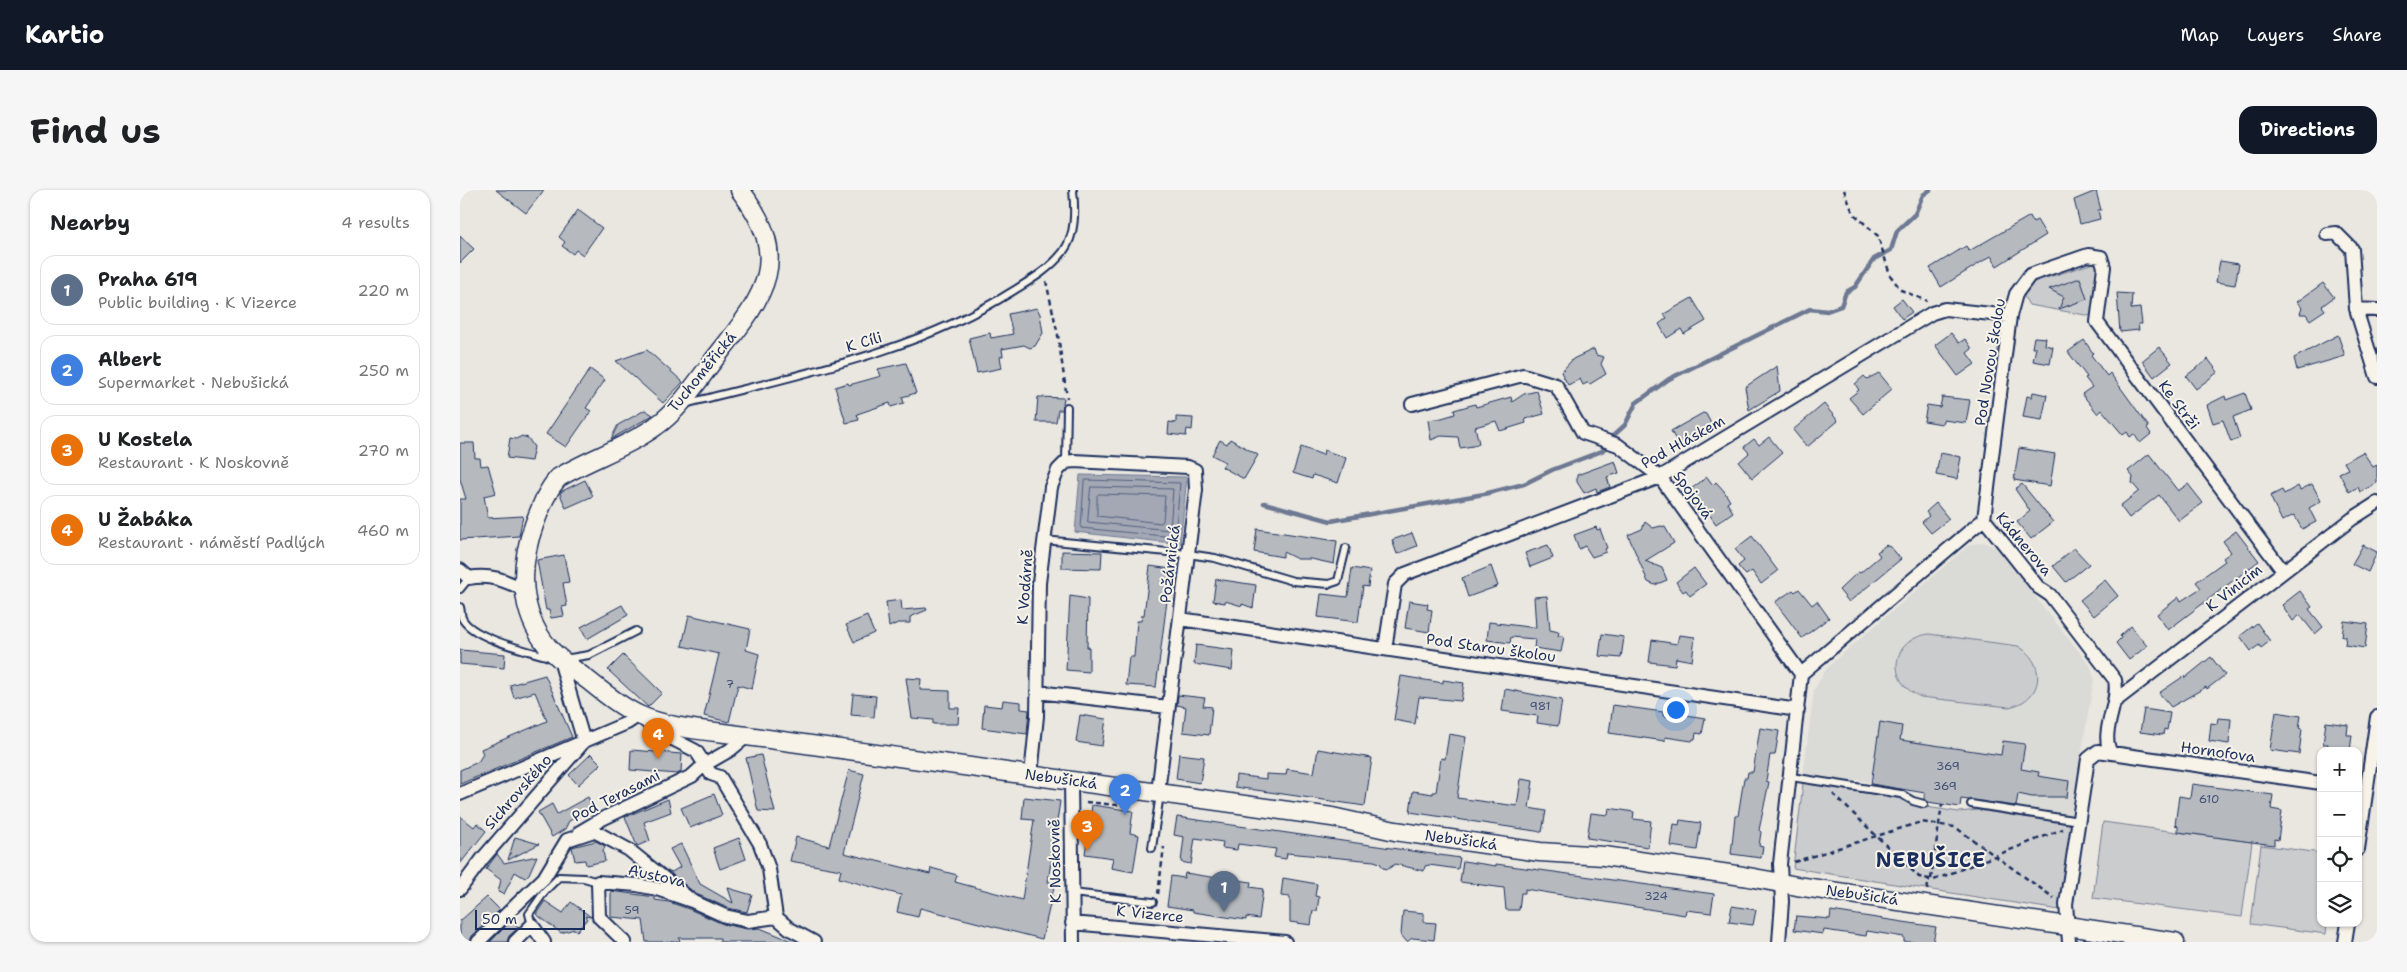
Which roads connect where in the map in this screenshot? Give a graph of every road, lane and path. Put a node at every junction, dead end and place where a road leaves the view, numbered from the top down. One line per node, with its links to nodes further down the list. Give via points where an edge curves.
1 (740, 190): 14 (street, Tuchoměřická, via 754,208 770,248 765,284 748,315)
2 (1073, 190): 6 (lane, via 1073,230 1064,251)
3 (1844, 190): 7 (path, via 1853,213 1878,236 1890,275 1901,290)
4 (2327, 234): 8 (street, via 2336,233 2352,249)
5 (2088, 255): 10 (street, Pod Novou školou, via 2030,275 2016,294); 23 (street, Ke Strži, via 2102,258 2104,267 2097,322)
6 (1044, 272): 12 (path); 14 (lane, K Cíli, via 983,310 912,340 821,368)
7 (1945, 309): 10 (street, Pod Hláskem); 17 (street, Pod Hláskem, via 1932,313)
8 (2356, 309): 9 (street); 11 (street)
9 (2377, 310)
10 (2010, 316): 19 (street, Pod Novou školou)
11 (2377, 377)
12 (1066, 388)
13 (1412, 404): 17 (street, Spojová, via 1523,375 1556,385 1583,432 1618,445)
14 (679, 405): 26 (street, Tuchoměřická, via 656,426 558,478 547,491 532,530)
15 (1067, 407): 16 (lane)
16 (1066, 462): 20 (street, K Vodárně, via 1058,470 1051,486); 22 (street, Požárnická, via 1188,467 1195,470 1196,490)
17 (1660, 477): 30 (street, Pod Hláskem, via 1405,574 1395,584); 32 (street, Spojová)
18 (2377, 504): 23 (street, K Vinicím)
19 (1984, 519): 32 (street, Kádnerova); 34 (street, Kádnerova, via 2038,587 2050,595 2112,676 2116,684)
20 (1044, 540): 22 (lane); 33 (street, K Vodárně, via 1039,583)
21 (1346, 548): 22 (lane, via 1341,575 1338,581 1329,584 1293,580)
22 (1188, 554): 28 (street, Požárnická)
23 (2282, 571): 34 (street, K Vinicím)
24 (464, 574): 25 (lane); 26 (street, via 498,578)
25 (460, 589)
26 (523, 589): 31 (street, Tuchoměřická, via 532,623)
27 (460, 607): 31 (lane, via 462,619 485,635)
28 (1180, 619): 30 (street, Pod Starou školou); 35 (street, Požárnická)
29 (636, 631): 31 (lane, via 589,655)
30 (1386, 649): 36 (street, Pod Starou školou)
31 (560, 660): 37 (street, Tuchoměřická); 40 (street)
32 (1801, 674): 36 (street)
33 (1037, 692): 35 (street); 43 (street, K Vodárně)
34 (2114, 702): 41 (street, Kádnerova, via 2106,744)
35 (1168, 707): 49 (street, Požárnická)
36 (1798, 710): 44 (street)
37 (640, 715): 39 (street, Nebušická, via 676,725); 40 (street); 42 (street, via 655,730 696,751)
38 (2377, 717): 48 (street)
39 (747, 736): 42 (street, Pod Terasami); 43 (street, Nebušická)
40 (584, 742): 50 (street); 69 (street, Sichrovského)
41 (2111, 753): 47 (street, Hornofova); 56 (street, via 2098,751 2088,759)
42 (704, 765): 60 (street, Pod Terasami, via 692,776 602,819); 75 (street, via 711,774 720,777 760,844 769,870)
43 (1031, 775): 45 (street, Nebušická)
44 (1791, 777): 46 (lane); 65 (street)
45 (1071, 780): 49 (street, Nebušická); 71 (street, K Noskovně)
46 (1821, 782): 52 (lane, via 1901,794 1913,802); 58 (path)
47 (2317, 782)
48 (2367, 789): 59 (street)
49 (1159, 792): 62 (lane); 68 (street, Nebušická, via 1332,817 1395,831 1540,852 1613,857)
50 (460, 794)
51 (1086, 802): 55 (path)
52 (1924, 804)
53 (1942, 804): 57 (path)
54 (1971, 804): 56 (lane)
55 (1131, 807)
56 (2076, 821): 63 (path, via 2072,826); 74 (street)
57 (1939, 824): 58 (path, via 1921,822); 63 (path, via 1955,828); 66 (path)
58 (1876, 836): 65 (path); 66 (path, via 1920,877)
59 (2360, 837)
60 (567, 840): 72 (street, Pod Terasami, via 594,831 629,850); 80 (street, Pod Terasami, via 544,878)
61 (1164, 840): 64 (path)
62 (1152, 848)
63 (1996, 857): 66 (path); 74 (path)
64 (1162, 863)
65 (1780, 864): 68 (street)
66 (1930, 880): 70 (path)
67 (598, 882): 72 (street, Austova, via 637,885); 77 (lane, via 559,877 529,914); 83 (street, via 599,917)
68 (1781, 883): 79 (street, Nebušická); 87 (street)
69 (460, 888)
70 (1928, 888)
71 (1072, 893): 73 (lane); 76 (street, K Noskovně)
72 (692, 901): 75 (street, Austova, via 724,916 748,921)
73 (1153, 902)
74 (2066, 904): 79 (street)
75 (776, 917): 84 (street)
76 (1072, 924): 85 (street, K Noskovně); 86 (street, K Vizerce)
77 (532, 925): 81 (street); 82 (street)
78 (2347, 927): 89 (street)
79 (2069, 934): 88 (street, Nebušická)
80 (478, 942)
81 (515, 942)
82 (544, 942)
83 (625, 942)
84 (814, 942)
85 (1073, 942)
86 (1285, 942)
87 (1779, 942)
88 (2175, 942)
89 (2345, 942)

